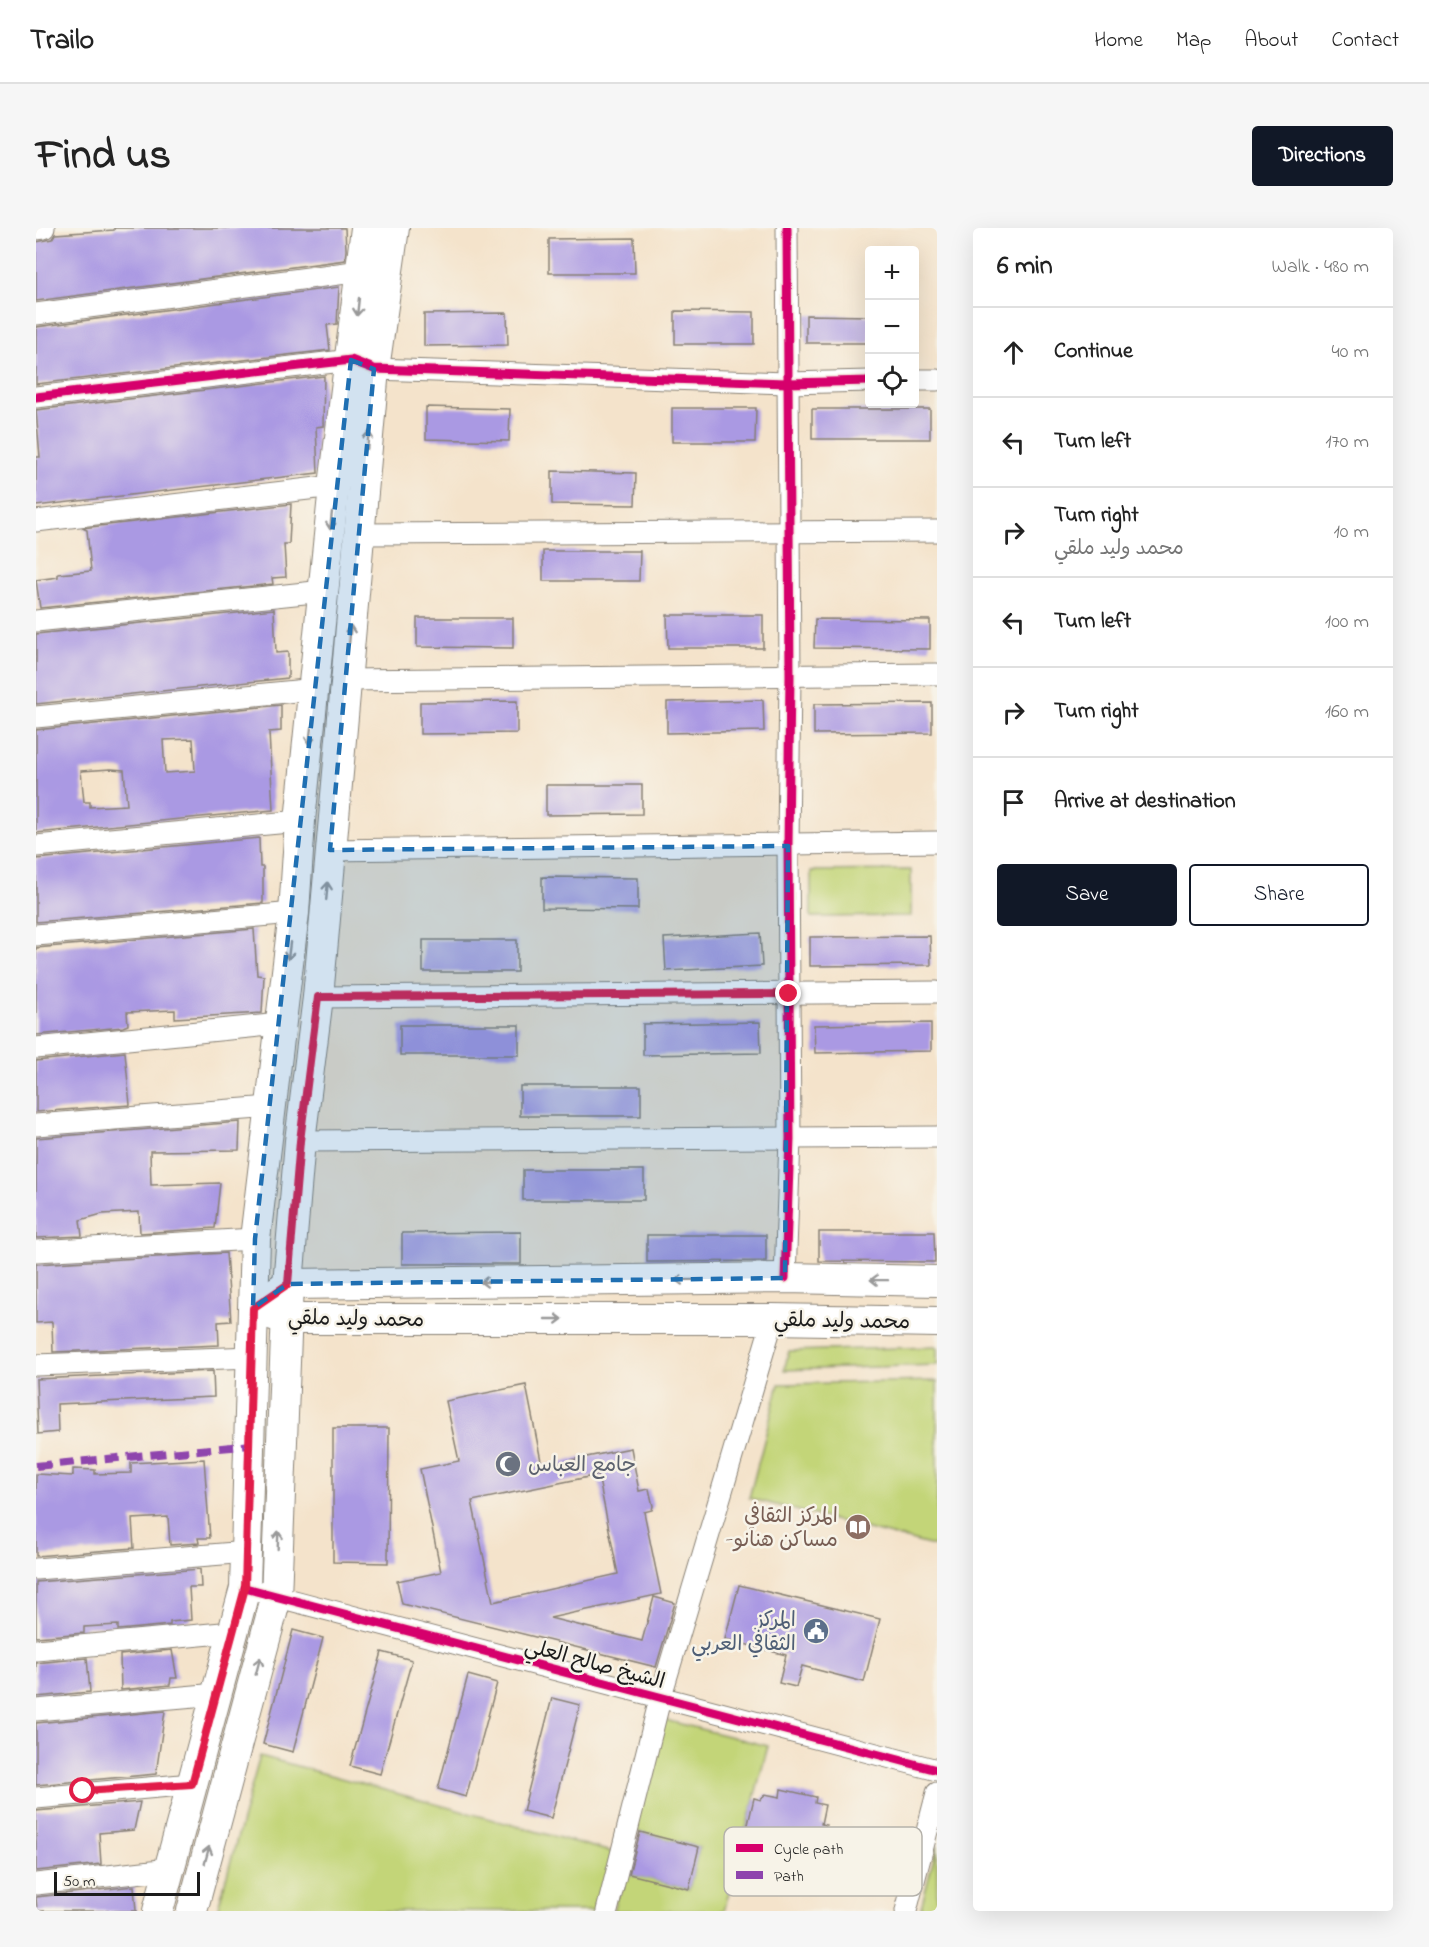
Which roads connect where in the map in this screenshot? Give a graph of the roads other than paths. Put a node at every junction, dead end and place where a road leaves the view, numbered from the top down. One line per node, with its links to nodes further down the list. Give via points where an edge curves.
1 (44, 228): 5 (street)
2 (366, 228): 6 (main road)
3 (394, 228): 8 (main road)
4 (787, 228): 12 (street)
5 (36, 229)
6 (361, 271): 7 (street); 8 (main road, one-way to 8)
7 (36, 314)
8 (362, 364): 12 (street); 13 (street); 14 (main road); 18 (main road, one-way to 8)
9 (919, 380): 10 (street)
10 (937, 380)
11 (865, 381): 12 (street)
12 (788, 383): 17 (street)
13 (36, 397)
14 (334, 486): 15 (street); 19 (main road, one-way to 19)
15 (36, 520)
16 (937, 531): 17 (street)
17 (789, 532): 18 (street); 22 (street)
18 (360, 534): 23 (main road, one-way to 18)
19 (324, 591): 20 (street); 24 (main road)
20 (36, 621)
21 (937, 674): 22 (street)
22 (790, 676): 23 (street); 29 (street)
23 (346, 680): 30 (main road)
24 (316, 689): 25 (street); 26 (main road, one-way to 26)
25 (36, 717)
26 (300, 821): 28 (street); 31 (main road)
27 (937, 842): 29 (street)
28 (36, 846)
29 (788, 846): 30 (street); 34 (street)
30 (330, 850): 35 (main road, one-way to 30)
31 (294, 913): 32 (street); 36 (main road, one-way to 36)
32 (36, 935)
33 (937, 992): 34 (street)
34 (789, 994): 35 (street); 41 (street)
35 (318, 997): 42 (main road)
36 (280, 1024): 37 (street); 38 (main road)
37 (36, 1048)
38 (271, 1107): 39 (street); 43 (main road)
39 (36, 1125)
40 (937, 1137): 41 (street)
41 (790, 1139): 42 (street); 45 (street)
42 (300, 1141): 47 (main road)
43 (255, 1239): 44 (street); 48 (main road)
44 (36, 1251)
45 (785, 1278): 46 (main road, محمد وليد ملقي, one-way to 45); 47 (main road, محمد وليد ملقي, one-way to 47)
46 (937, 1281)
47 (288, 1284): 48 (main road, محمد وليد ملقي); 49 (main road)
48 (253, 1308): 49 (main road, محمد وليد ملقي); 52 (main road)
49 (286, 1319): 50 (main road, محمد وليد ملقي, one-way to 50); 57 (main road, one-way to 49)
50 (773, 1319): 51 (main road, محمد وليد ملقي); 61 (street)
51 (937, 1322)
52 (253, 1357): 53 (street); 54 (main road)
53 (36, 1365)
54 (246, 1552): 55 (street); 56 (main road)
55 (36, 1569)
56 (245, 1588): 57 (street, الشيخ صالح العلي); 58 (main road)
57 (276, 1598): 61 (street, الشيخ صالح العلي); 72 (main road, one-way to 57)
58 (233, 1632): 59 (street); 60 (main road)
59 (36, 1650)
60 (216, 1694): 62 (street); 64 (main road)
61 (660, 1699): 63 (street, الشيخ صالح العلي); 73 (street)
62 (36, 1710)
63 (937, 1770)
64 (192, 1784): 66 (street); 68 (main road)
65 (937, 1793): 67 (street)
66 (36, 1798)
67 (922, 1850)
68 (170, 1869): 69 (street); 71 (main road)
69 (36, 1884)
70 (910, 1896): 74 (street)
71 (158, 1911)
72 (192, 1911)
73 (607, 1911)
74 (906, 1911)

